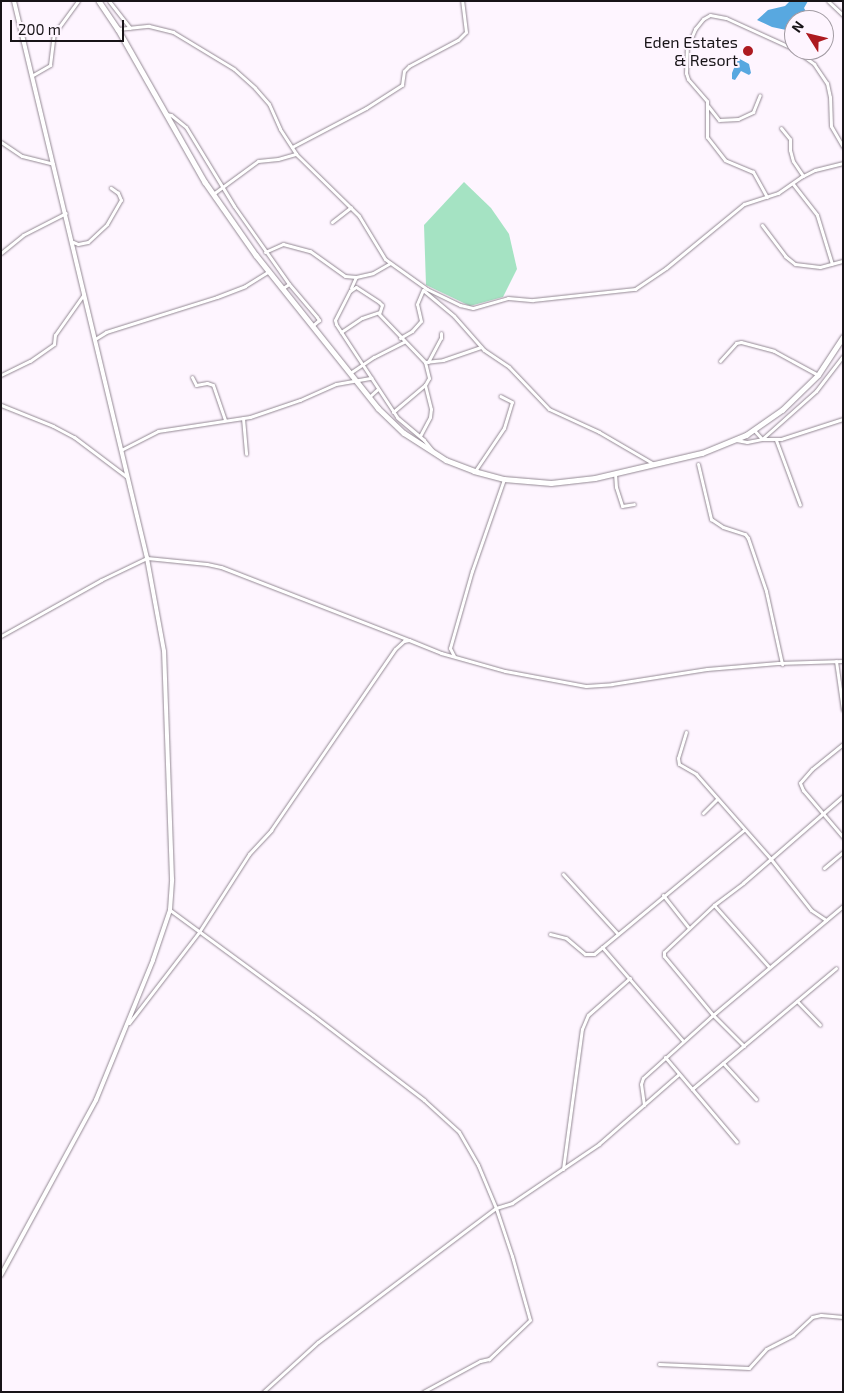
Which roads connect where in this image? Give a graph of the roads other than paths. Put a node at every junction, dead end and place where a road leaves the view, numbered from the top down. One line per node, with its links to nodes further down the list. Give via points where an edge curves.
1 (14, 1): 12 (street)
2 (78, 1): 12 (street, via 54,34 50,65)
3 (99, 1): 8 (main road)
4 (109, 1): 9 (street)
5 (462, 1): 18 (street, via 466,32 458,40 409,66 404,71 402,85)
6 (828, 1): 7 (street)
7 (843, 15)
8 (118, 29): 9 (street); 15 (main road)
9 (130, 29): 18 (street, via 149,26 173,32 234,69 269,104)
10 (784, 45): 14 (street, via 726,18 707,16 688,43 685,68 688,79 705,96)
11 (809, 60): 19 (street, via 827,83 831,126)
12 (33, 75): 22 (street)
13 (760, 95): 14 (street, via 753,112 738,119 719,120)
14 (708, 105): 28 (street, via 707,137 725,160 753,172)
15 (166, 114): 25 (street, via 186,128); 27 (main road)
16 (781, 128): 23 (street, via 790,139 793,161)
17 (1, 142): 22 (street, via 22,156)
18 (292, 147): 20 (street)
19 (843, 147)
20 (296, 154): 25 (street, via 258,161); 29 (street)
21 (843, 162): 23 (street)
22 (54, 164): 30 (street)
23 (803, 176): 24 (street)
24 (793, 184): 28 (street); 38 (street, via 817,216)
25 (222, 186): 27 (street); 35 (street)
26 (111, 188): 33 (street, via 121,200 107,224 88,242)
27 (213, 194): 39 (main road)
28 (767, 197): 42 (street, via 744,204 636,289 533,300 508,298 473,308)
29 (351, 207): 31 (street); 37 (street)
30 (66, 213): 33 (street); 34 (street, via 23,235)
31 (332, 222)
32 (762, 225): 38 (street, via 795,264 811,267)
33 (72, 242): 45 (street)
34 (1, 252)
35 (265, 252): 40 (street, via 283,244 310,251 342,276); 41 (street)
36 (843, 261): 38 (street)
37 (390, 263): 40 (street, via 373,273); 42 (street)
38 (832, 264)
39 (268, 271): 43 (main road); 52 (street, via 245,286 106,332)
40 (356, 277): 44 (street)
41 (289, 284): 43 (street); 47 (street, via 318,317)
42 (423, 288): 51 (street, via 417,304 421,321); 54 (street)
43 (282, 289): 47 (main road)
44 (350, 291): 46 (street, via 359,288 379,302 382,305); 48 (street, via 335,322)
45 (84, 293): 52 (street); 60 (street, via 55,335 54,344 30,361)
46 (379, 312): 48 (street, via 362,318); 51 (street)
47 (312, 326): 59 (main road)
48 (341, 332): 58 (street)
49 (441, 333): 57 (street)
50 (843, 337): 61 (main road)
51 (400, 338): 53 (street)
52 (95, 339): 79 (street)
53 (404, 342): 57 (street); 58 (street)
54 (481, 347): 57 (street, via 443,360); 82 (street, via 509,367 549,409)
55 (843, 356): 76 (street, via 816,391)
56 (720, 361): 61 (street, via 736,343 741,342 788,357)
57 (426, 362): 65 (street, via 429,378)
58 (363, 364): 59 (street); 63 (street)
59 (350, 374): 64 (main road)
60 (1, 375)
61 (818, 375): 74 (main road)
62 (192, 377): 73 (street, via 196,385 213,385)
63 (371, 378): 64 (street); 66 (street)
64 (355, 380): 68 (main road); 71 (street)
65 (425, 385): 70 (street); 75 (street, via 431,409)
66 (378, 389): 68 (street); 70 (street)
67 (500, 396): 84 (street, via 512,402 504,428)
68 (368, 397): 81 (main road, via 400,429)
69 (1, 405): 86 (street, via 74,437)
70 (393, 412): 75 (street)
71 (243, 418): 73 (street); 80 (street)
72 (843, 419): 78 (street)
73 (225, 420): 79 (street, via 158,431)
74 (754, 430): 76 (street); 77 (main road)
75 (420, 436): 81 (street)
76 (762, 439): 77 (street); 78 (street)
77 (735, 440): 82 (main road, via 702,453)
78 (776, 440): 89 (street)
79 (121, 450): 86 (street)
80 (246, 454)
81 (434, 454): 84 (main road)
82 (654, 464): 85 (main road)
83 (698, 464): 98 (street, via 711,519 748,538 766,591)
84 (474, 471): 87 (main road)
85 (615, 473): 87 (main road, via 566,483); 88 (street, via 622,506)
86 (127, 477): 90 (street)
87 (504, 479): 93 (street)
88 (634, 504)
89 (800, 505)
90 (147, 558): 91 (street); 92 (street, via 221,567); 115 (street, via 166,667 172,879)
91 (1, 636)
92 (409, 640): 94 (street); 118 (street, via 396,649 292,801 250,854)
93 (450, 648): 94 (street); 95 (street)
94 (440, 653): 95 (street)
95 (454, 657): 98 (street, via 505,671 586,686 688,671)
96 (836, 661): 97 (street); 98 (street); 99 (street)
97 (843, 661)
98 (782, 664)
99 (843, 710)
100 (686, 732): 103 (street, via 679,764 696,774)
101 (843, 744): 105 (street, via 800,783)
102 (843, 796): 105 (street)
103 (717, 799): 104 (street); 106 (street)
104 (703, 813)
105 (823, 814): 107 (street); 109 (street)
106 (744, 830): 109 (street); 112 (street)
107 (843, 837)
108 (843, 852): 110 (street)
109 (770, 858): 113 (street); 116 (street, via 811,910)
110 (824, 868)
111 (564, 874): 120 (street)
112 (662, 895): 117 (street); 120 (street)
113 (714, 905): 117 (street); 122 (street)
114 (843, 906): 116 (street)
115 (170, 910): 118 (street); 128 (street)
116 (826, 920): 122 (street)
117 (689, 928): 126 (street, via 665,949 664,956)
118 (200, 932): 128 (street); 139 (street, via 314,1015 451,1124 467,1144)
119 (550, 934): 121 (street, via 566,938 589,955)
120 (618, 934): 121 (street)
121 (602, 947): 124 (street)
122 (770, 967): 126 (street)
123 (836, 968): 125 (street)
124 (630, 978): 129 (street); 138 (street, via 588,1015 582,1029)
125 (797, 1001): 127 (street); 130 (street)
126 (713, 1014): 129 (street); 130 (street)
127 (820, 1025)
128 (125, 1027): 140 (street, via 96,1100)
129 (684, 1041): 131 (street)
130 (744, 1046): 132 (street)
131 (665, 1057): 133 (street); 136 (street, via 643,1078)
132 (723, 1063): 134 (street); 135 (street)
133 (679, 1074): 134 (street); 136 (street)
134 (692, 1089): 137 (street)
135 (756, 1099)
136 (644, 1106): 138 (street)
137 (737, 1142)
138 (563, 1170): 139 (street, via 512,1203)
139 (496, 1208): 143 (street, via 318,1342); 144 (street, via 530,1320 489,1359)
140 (1, 1275)
141 (843, 1317): 142 (street, via 812,1317 793,1335 766,1349 749,1368)
142 (659, 1364)
143 (263, 1392)
144 (423, 1392)

